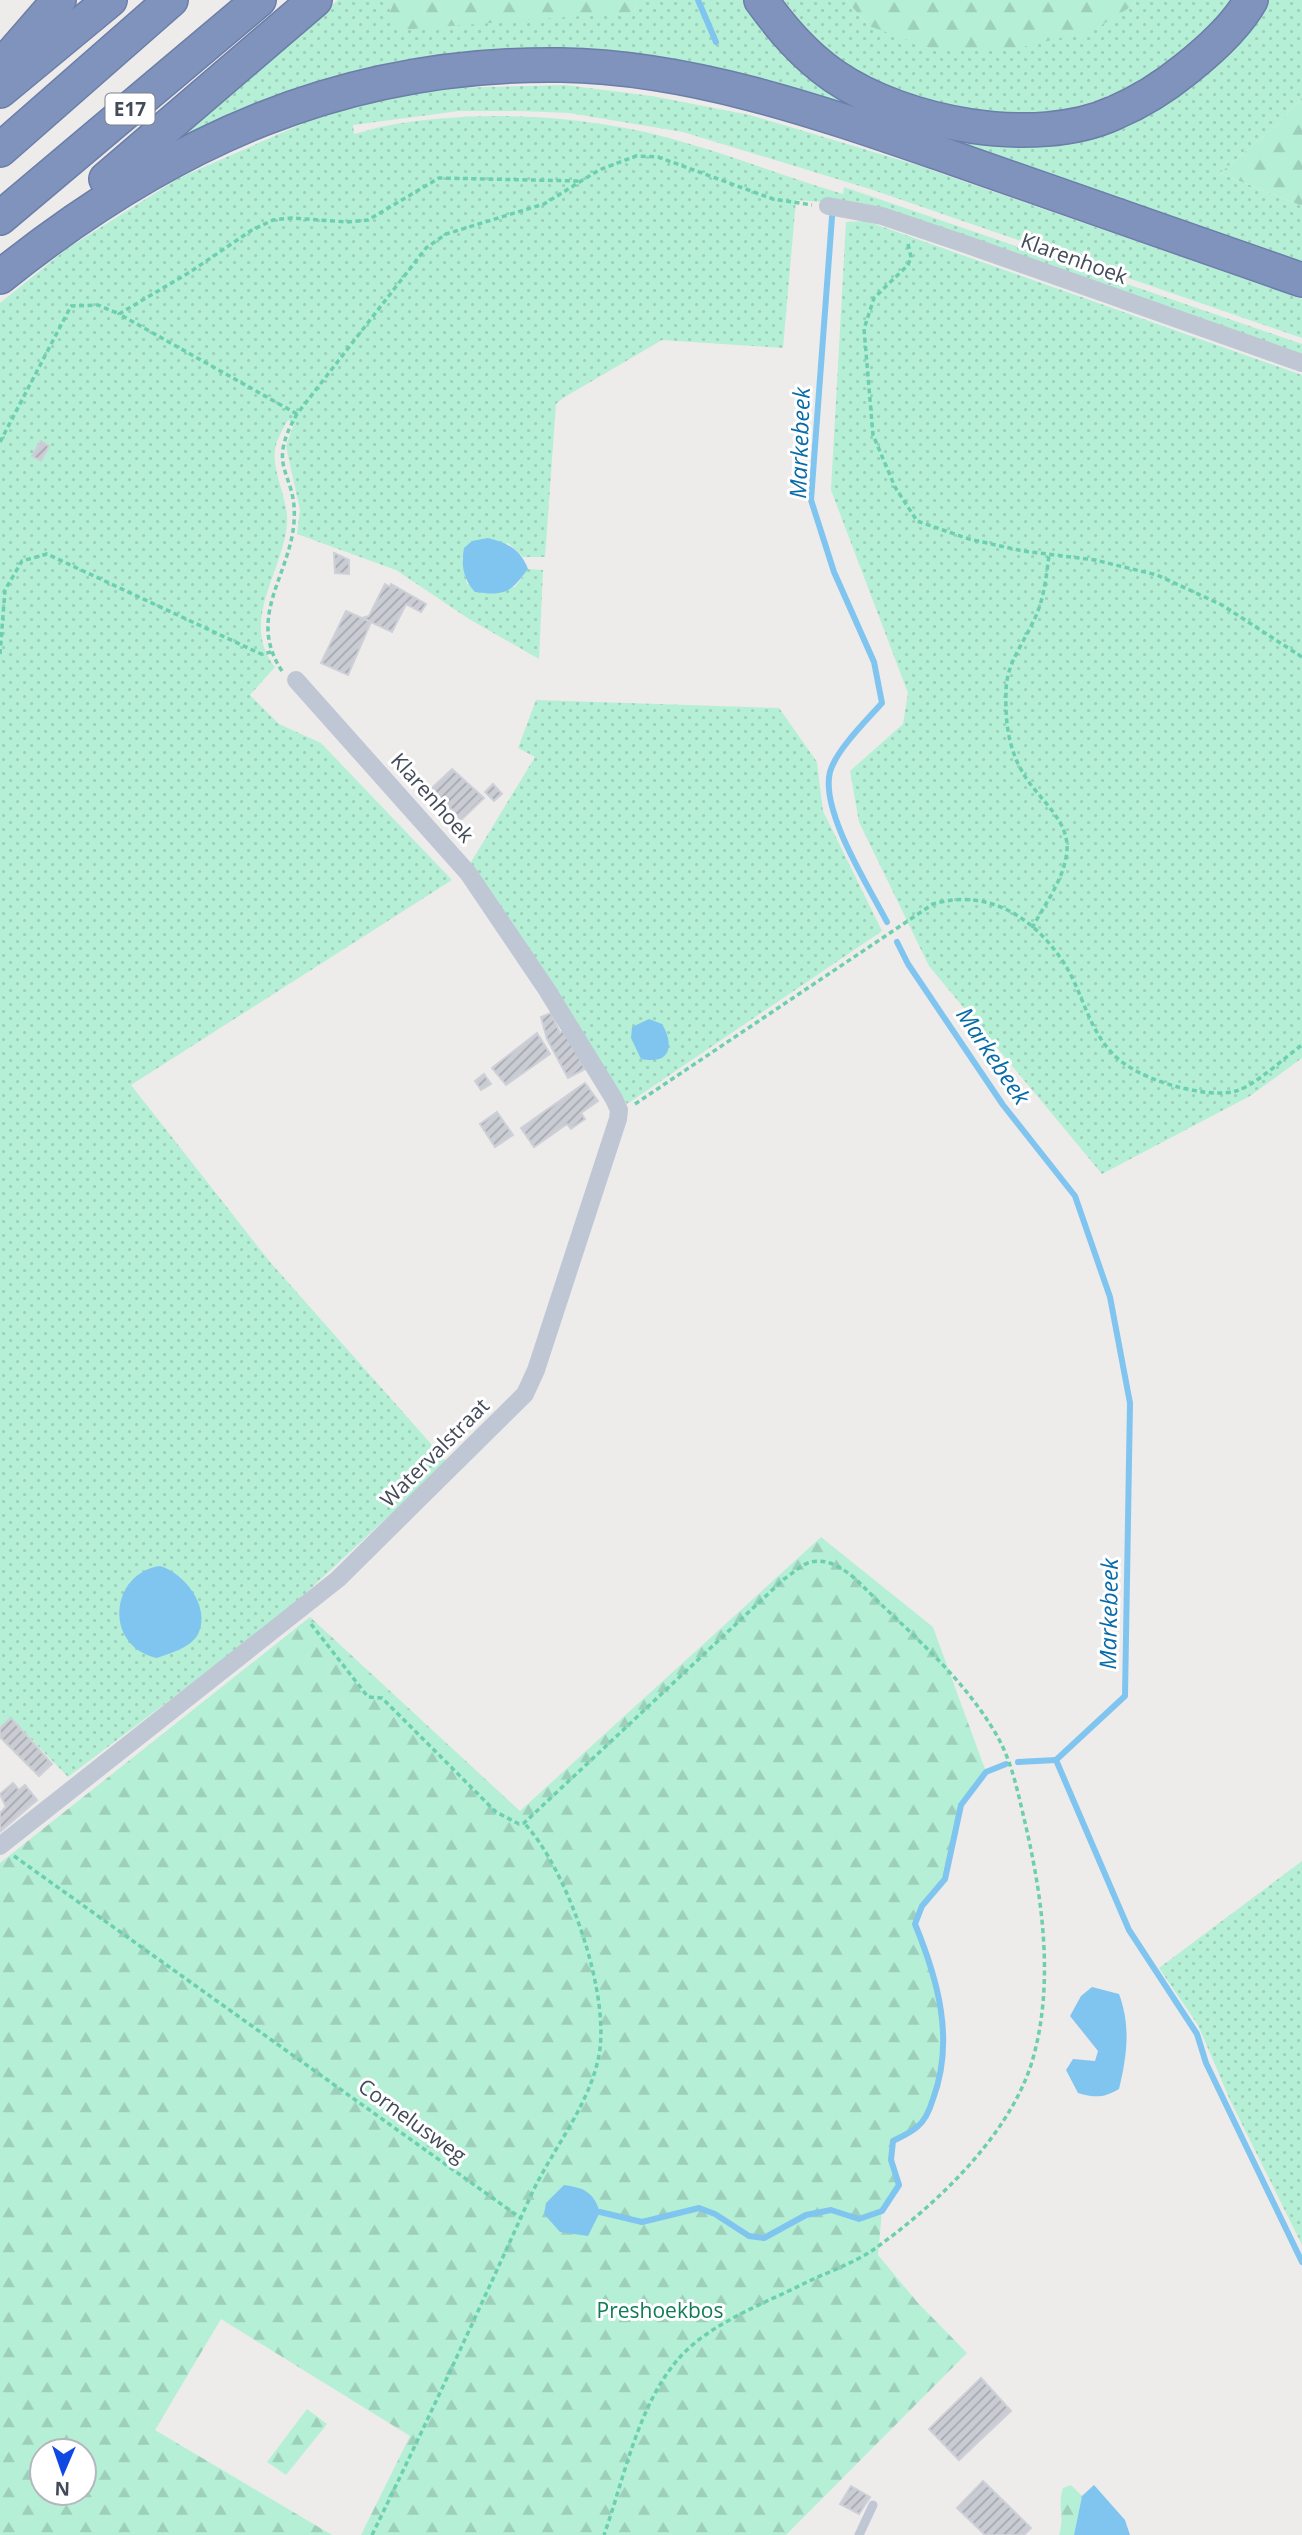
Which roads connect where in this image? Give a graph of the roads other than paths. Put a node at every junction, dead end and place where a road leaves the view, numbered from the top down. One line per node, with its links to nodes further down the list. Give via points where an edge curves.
1 (59, 0): 8 (highway)
2 (110, 0): 9 (highway)
3 (171, 0): 10 (highway, E17)
4 (259, 0): 12 (highway, E17)
5 (316, 0): 13 (highway)
6 (761, 0): 7 (highway, via 790,39 835,76 898,109 981,130 1054,128 1112,115 1166,85 1199,59)
7 (1251, 0)
8 (0, 68)
9 (0, 91)
10 (0, 150)
11 (828, 206): 16 (street, Klarenhoek, via 891,220)
12 (0, 218)
13 (0, 269)
14 (0, 277): 15 (highway, via 147,172 231,131 339,91 404,77 472,67 562,65 665,76 775,101 914,144)
15 (1302, 280)
16 (1302, 363)
17 (296, 680): 18 (street, Klarenhoek, via 468,873 524,954)
18 (619, 1110): 19 (street, Watervalstraat, via 525,1394 380,1540 301,1611)
19 (0, 1846)
20 (873, 2504): 21 (lane)
21 (859, 2535)

